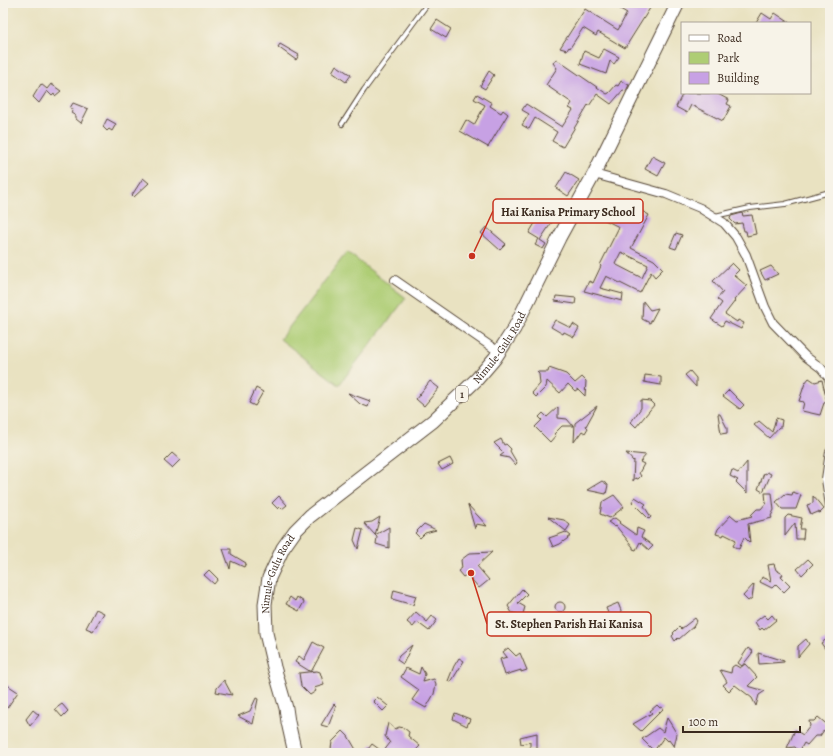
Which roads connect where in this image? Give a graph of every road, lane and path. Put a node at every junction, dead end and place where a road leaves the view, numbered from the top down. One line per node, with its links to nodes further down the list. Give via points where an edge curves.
1 (428, 3): 3 (lane)
2 (678, 3): 4 (main road, Nimule-Gulu Road / 1)
3 (342, 124)
4 (594, 174): 6 (street, via 666,194); 8 (main road, Nimule-Gulu Road / 1, via 558,238 514,329)
5 (830, 192): 6 (lane, via 784,204)
6 (714, 216): 9 (street, via 736,237 746,255 773,323 805,356 821,368)
7 (396, 280): 8 (street)
8 (498, 352): 12 (main road, Nimule-Gulu Road / 1, via 477,380 433,421 310,516 283,548 269,578 265,604 266,633 286,708)
9 (830, 382)
10 (830, 452): 11 (street, via 826,479)
11 (830, 506)
12 (294, 753)

